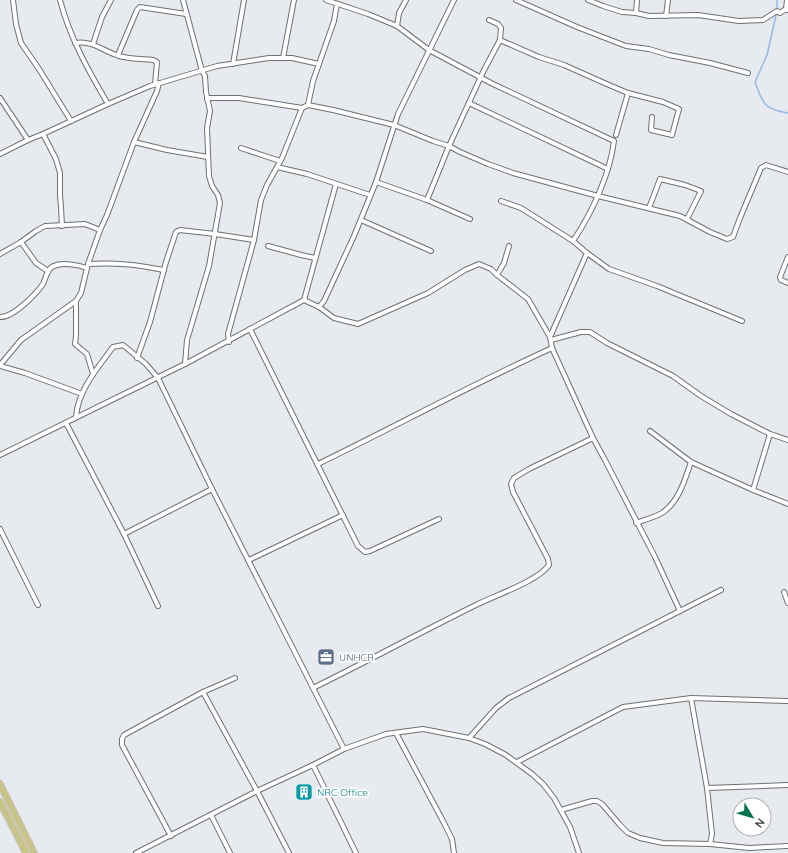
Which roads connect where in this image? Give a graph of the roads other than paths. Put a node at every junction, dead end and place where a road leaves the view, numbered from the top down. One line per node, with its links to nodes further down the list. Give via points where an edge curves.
1 (12, 0): 43 (street, via 21,43)
2 (60, 0): 24 (street)
3 (111, 0): 25 (street)
4 (183, 0): 19 (street)
5 (244, 0): 29 (street)
6 (294, 0): 28 (street)
7 (326, 0): 15 (street)
8 (406, 0): 22 (street, via 399,13)
9 (454, 0): 26 (street)
10 (516, 0): 32 (street, via 626,46 649,49)
11 (588, 0): 18 (street, via 622,12)
12 (637, 0): 18 (street)
13 (668, 0): 20 (street)
14 (787, 0): 17 (street)
15 (331, 1): 16 (street)
16 (337, 4): 22 (street); 30 (street, via 334,21)
17 (787, 9): 20 (street, via 780,14 777,11 764,20 739,21 698,15)
18 (636, 13): 20 (street)
19 (186, 14): 27 (street, via 140,7); 31 (street)
20 (666, 16)
21 (489, 20): 23 (street, via 498,24)
22 (397, 26): 26 (street)
23 (500, 40): 33 (street); 35 (street)
24 (75, 43): 25 (street); 39 (street)
25 (93, 44): 27 (street)
26 (429, 50): 33 (street); 44 (street)
27 (118, 56): 34 (street, via 157,62)
28 (283, 58): 29 (street); 30 (street)
29 (233, 64): 31 (street)
30 (319, 64): 40 (street)
31 (202, 71): 34 (street); 37 (street)
32 (748, 73)
33 (481, 78): 38 (street); 55 (street, via 614,141)
34 (157, 84): 39 (street); 48 (street, via 156,92)
35 (628, 93): 42 (street, via 679,109 672,134 651,130); 46 (street)
36 (0, 98): 47 (street)
37 (207, 99): 41 (street, via 239,98); 52 (street, via 210,111 207,128)
38 (469, 102): 49 (street); 55 (street)
39 (108, 104): 43 (street)
40 (308, 105): 41 (street); 44 (street)
41 (302, 108): 53 (street)
42 (652, 117)
43 (71, 121): 45 (street)
44 (394, 124): 49 (street); 57 (street)
45 (43, 134): 47 (street); 67 (street, via 60,173)
46 (616, 135)
47 (28, 140): 51 (street)
48 (134, 142): 52 (street); 68 (street)
49 (449, 146): 60 (street, via 513,173); 61 (street)
50 (241, 148): 53 (street)
51 (0, 154)
52 (208, 157): 69 (street, via 209,176 220,203)
53 (280, 161): 54 (street)
54 (277, 167): 58 (street); 70 (street, via 261,200)
55 (608, 169): 60 (street)
56 (788, 172): 65 (street, via 766,165 761,168 732,238 727,239 710,232)
57 (376, 182): 59 (street); 61 (street)
58 (336, 184): 59 (street); 79 (street)
59 (370, 195): 66 (street)
60 (598, 196): 63 (street); 71 (street)
61 (427, 200): 64 (street)
62 (501, 201): 71 (street, via 521,208)
63 (648, 208): 65 (street); 65 (street, via 660,179 685,185 701,191)
64 (470, 219)
65 (687, 219)
66 (360, 220): 75 (street); 87 (street)
67 (62, 226): 68 (street, via 85,224); 72 (street, via 45,226)
68 (100, 230): 80 (street)
69 (215, 234): 70 (street); 81 (street, via 180,230 176,232); 95 (street, via 209,266 187,340)
70 (254, 240): 92 (street, via 231,320)
71 (573, 241): 76 (street)
72 (21, 242): 77 (street); 82 (street, via 36,263)
73 (268, 246): 79 (street)
74 (509, 246): 83 (street)
75 (431, 251)
76 (587, 253): 89 (street, via 609,269); 91 (street)
77 (0, 254)
78 (788, 257): 84 (street, via 780,277)
79 (315, 258): 85 (street)
80 (88, 266): 81 (street, via 106,263); 82 (street, via 54,266); 86 (street)
81 (164, 270): 94 (street)
82 (48, 271): 88 (street, via 43,284 31,299 10,314)
83 (497, 276): 87 (street, via 491,269 480,264 465,270 428,293 358,324 334,318); 91 (street, via 528,299)
84 (788, 283)
85 (304, 300): 87 (street); 90 (street)
86 (76, 302): 96 (street, via 21,340); 97 (street, via 75,344 87,354)
87 (319, 307)
88 (0, 317)
89 (742, 321)
90 (250, 329): 92 (street); 108 (street)
91 (550, 339): 93 (street); 103 (street, via 590,332 673,376 707,400)
92 (229, 342): 95 (street)
93 (552, 348): 104 (street); 108 (street)
94 (137, 358): 97 (street, via 123,345 118,346 113,348); 98 (street)
95 (185, 364): 98 (street)
96 (0, 365): 99 (street)
97 (93, 374): 99 (street)
98 (158, 378): 100 (street); 109 (street)
99 (82, 394): 100 (street)
100 (76, 417): 101 (street)
101 (66, 423): 106 (street); 116 (street)
102 (650, 431): 107 (street)
103 (770, 434): 105 (street); 110 (street)
104 (592, 438): 114 (street); 125 (street, via 528,469 514,478 511,484 548,559 549,565 545,570)
105 (788, 440)
106 (0, 455)
107 (691, 462): 110 (street); 114 (street, via 672,504 662,512)
108 (318, 464): 112 (street)
109 (212, 489): 116 (street); 117 (street)
110 (753, 490): 111 (street)
111 (788, 504)
112 (343, 515): 113 (street, via 358,546 365,552); 117 (street)
113 (440, 519)
114 (636, 523): 123 (street)
115 (0, 529): 121 (street)
116 (124, 534): 122 (street)
117 (249, 560): 125 (street)
118 (721, 590): 123 (street)
119 (784, 592): 120 (street)
120 (788, 603)
121 (38, 605)
122 (158, 606)
123 (680, 611): 130 (street, via 509,698 496,708)
124 (235, 678): 126 (street)
125 (313, 688): 131 (street)
126 (203, 692): 137 (street); 141 (street, via 124,735 122,739 122,745)
127 (691, 698): 128 (street); 132 (street, via 623,707); 136 (street)
128 (788, 701)
129 (396, 732): 130 (street, via 423,729); 131 (street); 150 (street, via 452,839)
130 (469, 738): 132 (street)
131 (344, 749): 133 (street)
132 (517, 762): 139 (street, via 543,784)
133 (313, 765): 137 (street); 149 (street)
134 (0, 784): 145 (main road)
135 (788, 785): 136 (street)
136 (707, 788): 142 (street, via 712,834)
137 (257, 791): 140 (street); 148 (street)
138 (0, 802): 144 (main road)
139 (561, 810): 142 (street, via 597,801 628,833 640,838 663,843); 151 (street)
140 (211, 814): 141 (street); 147 (street)
141 (171, 836): 146 (street)
142 (710, 844): 143 (street, via 749,848)
143 (788, 846)
144 (26, 853)
145 (34, 853)
146 (136, 853)
147 (230, 853)
148 (289, 853)
149 (356, 853)
150 (454, 853)
151 (579, 853)

